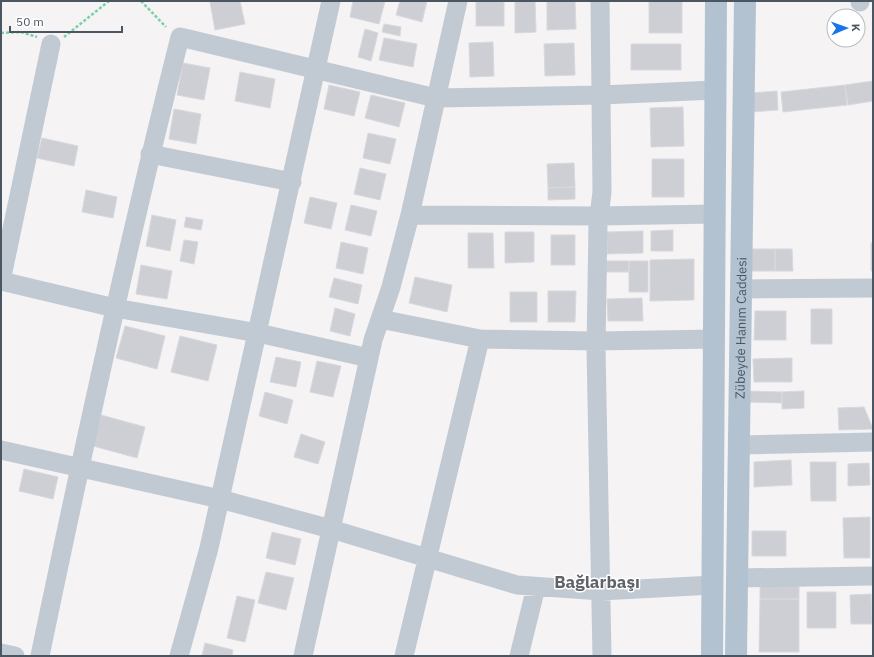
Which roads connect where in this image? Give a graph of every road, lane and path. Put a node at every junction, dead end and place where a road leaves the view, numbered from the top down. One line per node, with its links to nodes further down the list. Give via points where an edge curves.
1 (141, 1): 7 (path, via 161,24)
2 (331, 1): 9 (street)
3 (458, 1): 12 (street)
4 (600, 1): 11 (street)
5 (716, 1): 10 (main road)
6 (745, 1): 20 (main road, Zübeyde Hanım Caddesi)
7 (180, 37): 9 (street); 13 (street)
8 (51, 44): 18 (street)
9 (317, 70): 12 (street); 14 (street)
10 (715, 90): 11 (street); 15 (main road)
11 (601, 94): 12 (street); 17 (street, via 602,192)
12 (436, 98): 16 (street)
13 (150, 154): 14 (street); 21 (street)
14 (292, 182): 23 (street)
15 (715, 214): 17 (street); 25 (main road)
16 (410, 216): 17 (street); 22 (street)
17 (599, 216): 26 (street)
18 (1, 281): 21 (street)
19 (873, 288): 20 (street)
20 (741, 289): 29 (main road, Zübeyde Hanım Caddesi)
21 (115, 308): 23 (street); 31 (street)
22 (380, 319): 24 (street); 27 (street)
23 (258, 333): 27 (street); 32 (street)
24 (480, 339): 26 (street); 34 (street)
25 (714, 339): 26 (street); 37 (main road)
26 (596, 341): 39 (street)
27 (369, 358): 33 (street)
28 (873, 442): 29 (street)
29 (739, 445): 36 (main road, Zübeyde Hanım Caddesi)
30 (1, 450): 31 (street)
31 (79, 467): 32 (street); 42 (street)
32 (220, 499): 33 (street); 43 (street)
33 (331, 529): 34 (street); 44 (street)
34 (427, 558): 38 (street, via 517,585); 45 (street)
35 (873, 576): 36 (street)
36 (737, 578): 49 (main road, Zübeyde Hanım Caddesi)
37 (713, 586): 39 (street); 48 (main road)
38 (536, 587): 39 (street); 46 (street)
39 (601, 592): 47 (street)
40 (1, 653): 41 (street)
41 (15, 656)
42 (40, 656)
43 (179, 656)
44 (303, 656)
45 (404, 656)
46 (519, 656)
47 (602, 656)
48 (712, 656)
49 (736, 656)

